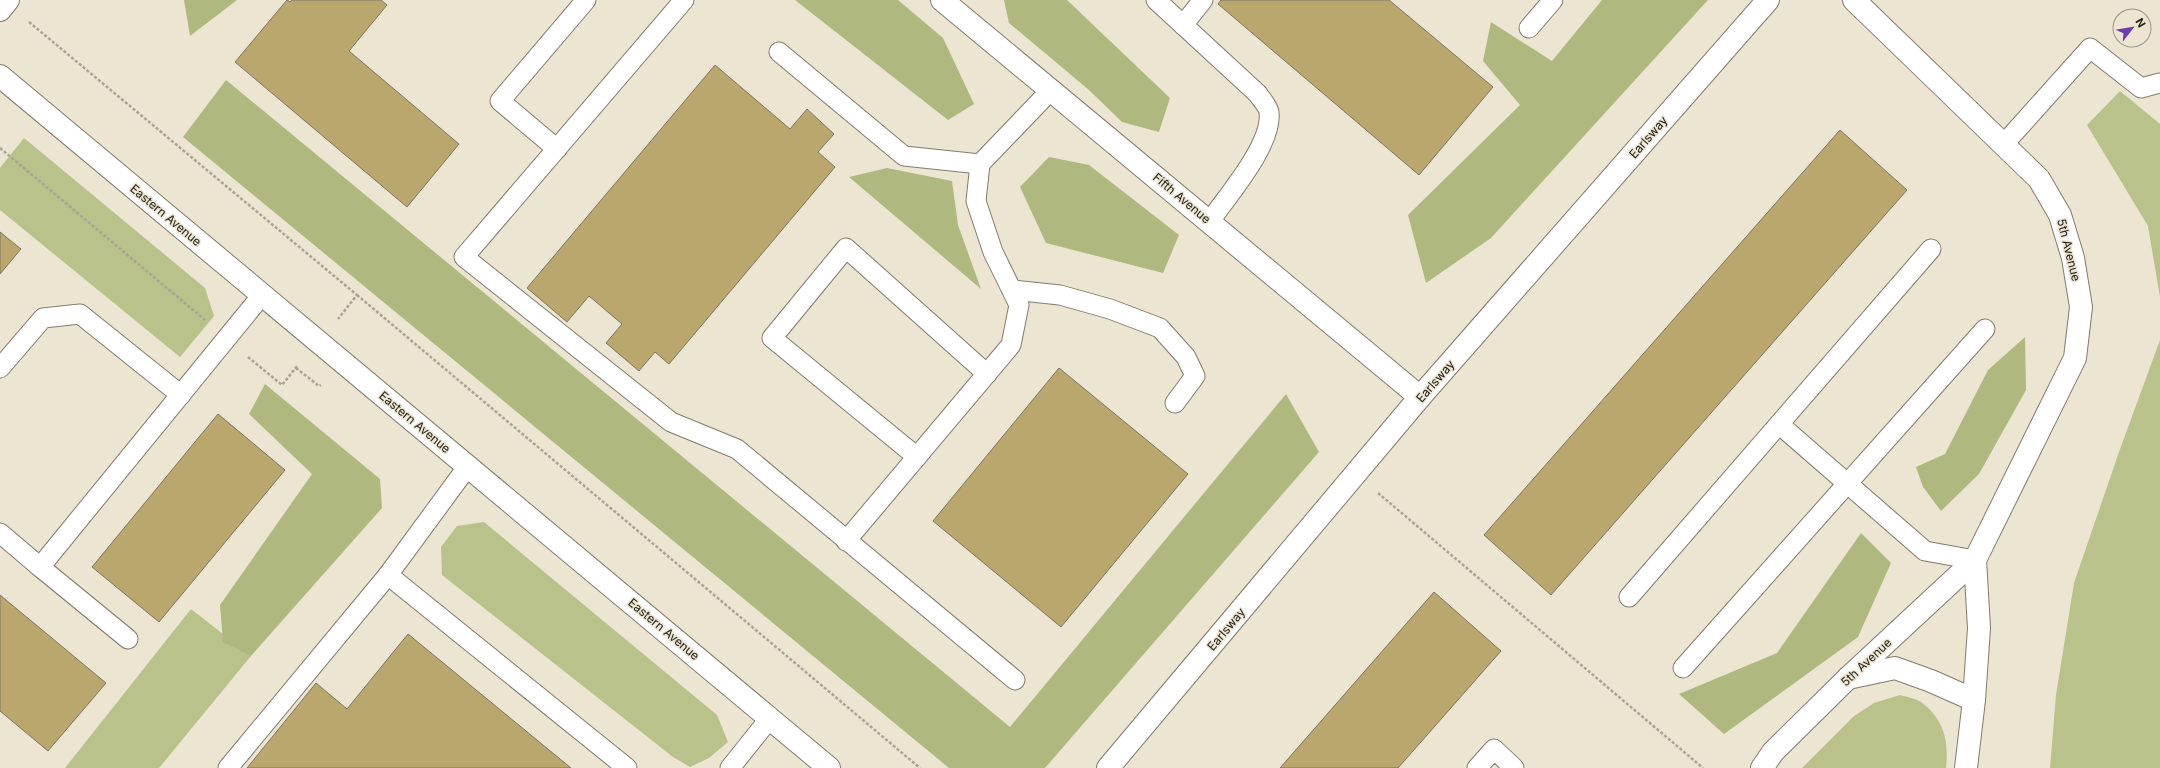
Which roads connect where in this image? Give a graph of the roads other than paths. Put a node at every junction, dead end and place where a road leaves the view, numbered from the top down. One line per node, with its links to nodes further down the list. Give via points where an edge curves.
1 (586, 0): 16 (lane, via 500,101)
2 (684, 0): 16 (lane)
3 (942, 0): 14 (street, Fifth Avenue)
4 (1156, 0): 9 (lane)
5 (1202, 0): 9 (lane)
6 (1553, 0): 10 (lane)
7 (1768, 0): 26 (street, Earlsway)
8 (1854, 0): 15 (street, 5th Avenue)
9 (1183, 25): 18 (lane, via 1258,94 1269,110 1269,125 1261,147)
10 (1529, 28)
11 (779, 52): 17 (lane, via 904,156)
12 (0, 76): 21 (street, Eastern Avenue)
13 (2160, 83): 15 (lane, via 2141,88 2090,48)
14 (1051, 90): 17 (lane); 18 (street, Fifth Avenue)
15 (2003, 145): 34 (street, 5th Avenue, via 2039,179 2060,215 2073,258 2081,307 2074,358)
16 (557, 149): 33 (lane, via 464,257 671,422 738,450)
17 (980, 164): 20 (lane, via 976,202 993,252)
18 (1210, 221): 26 (street, Fifth Avenue)
19 (1931, 250): 28 (lane)
20 (1012, 290): 24 (lane, via 1019,305 1012,345); 27 (lane, via 1060,295 1160,328 1186,357 1195,376)
21 (262, 295): 25 (lane); 30 (street, Eastern Avenue)
22 (1985, 329): 31 (lane)
23 (0, 368): 25 (lane, via 43,318 80,314)
24 (987, 374): 29 (lane); 29 (lane, via 846,248 772,338)
25 (181, 395): 35 (lane)
26 (1420, 397): 48 (street, Earlsway)
27 (1175, 404)
28 (1780, 425): 31 (lane); 37 (lane)
29 (917, 457): 33 (lane)
30 (468, 466): 36 (lane); 43 (street, Eastern Avenue)
31 (1848, 483): 34 (lane, via 1925,551); 39 (lane)
32 (0, 534): 35 (lane)
33 (846, 541): 41 (lane)
34 (1975, 560): 40 (street, 5th Avenue); 42 (street, 5th Avenue, via 1979,628)
35 (40, 567): 38 (lane)
36 (388, 575): 44 (lane); 45 (lane)
37 (1629, 597)
38 (128, 639)
39 (1683, 668)
40 (1848, 678): 42 (street, via 1895,668); 51 (street, 5th Avenue, via 1773,752)
41 (1015, 680)
42 (1974, 700): 52 (street, 5th Avenue)
43 (770, 718): 46 (lane); 47 (street, Eastern Avenue)
44 (228, 768)
45 (627, 768)
46 (730, 768)
47 (829, 768)
48 (1108, 768)
49 (1477, 768): 50 (lane, via 1494,749)
50 (1514, 768)
51 (1762, 768)
52 (1966, 768)

